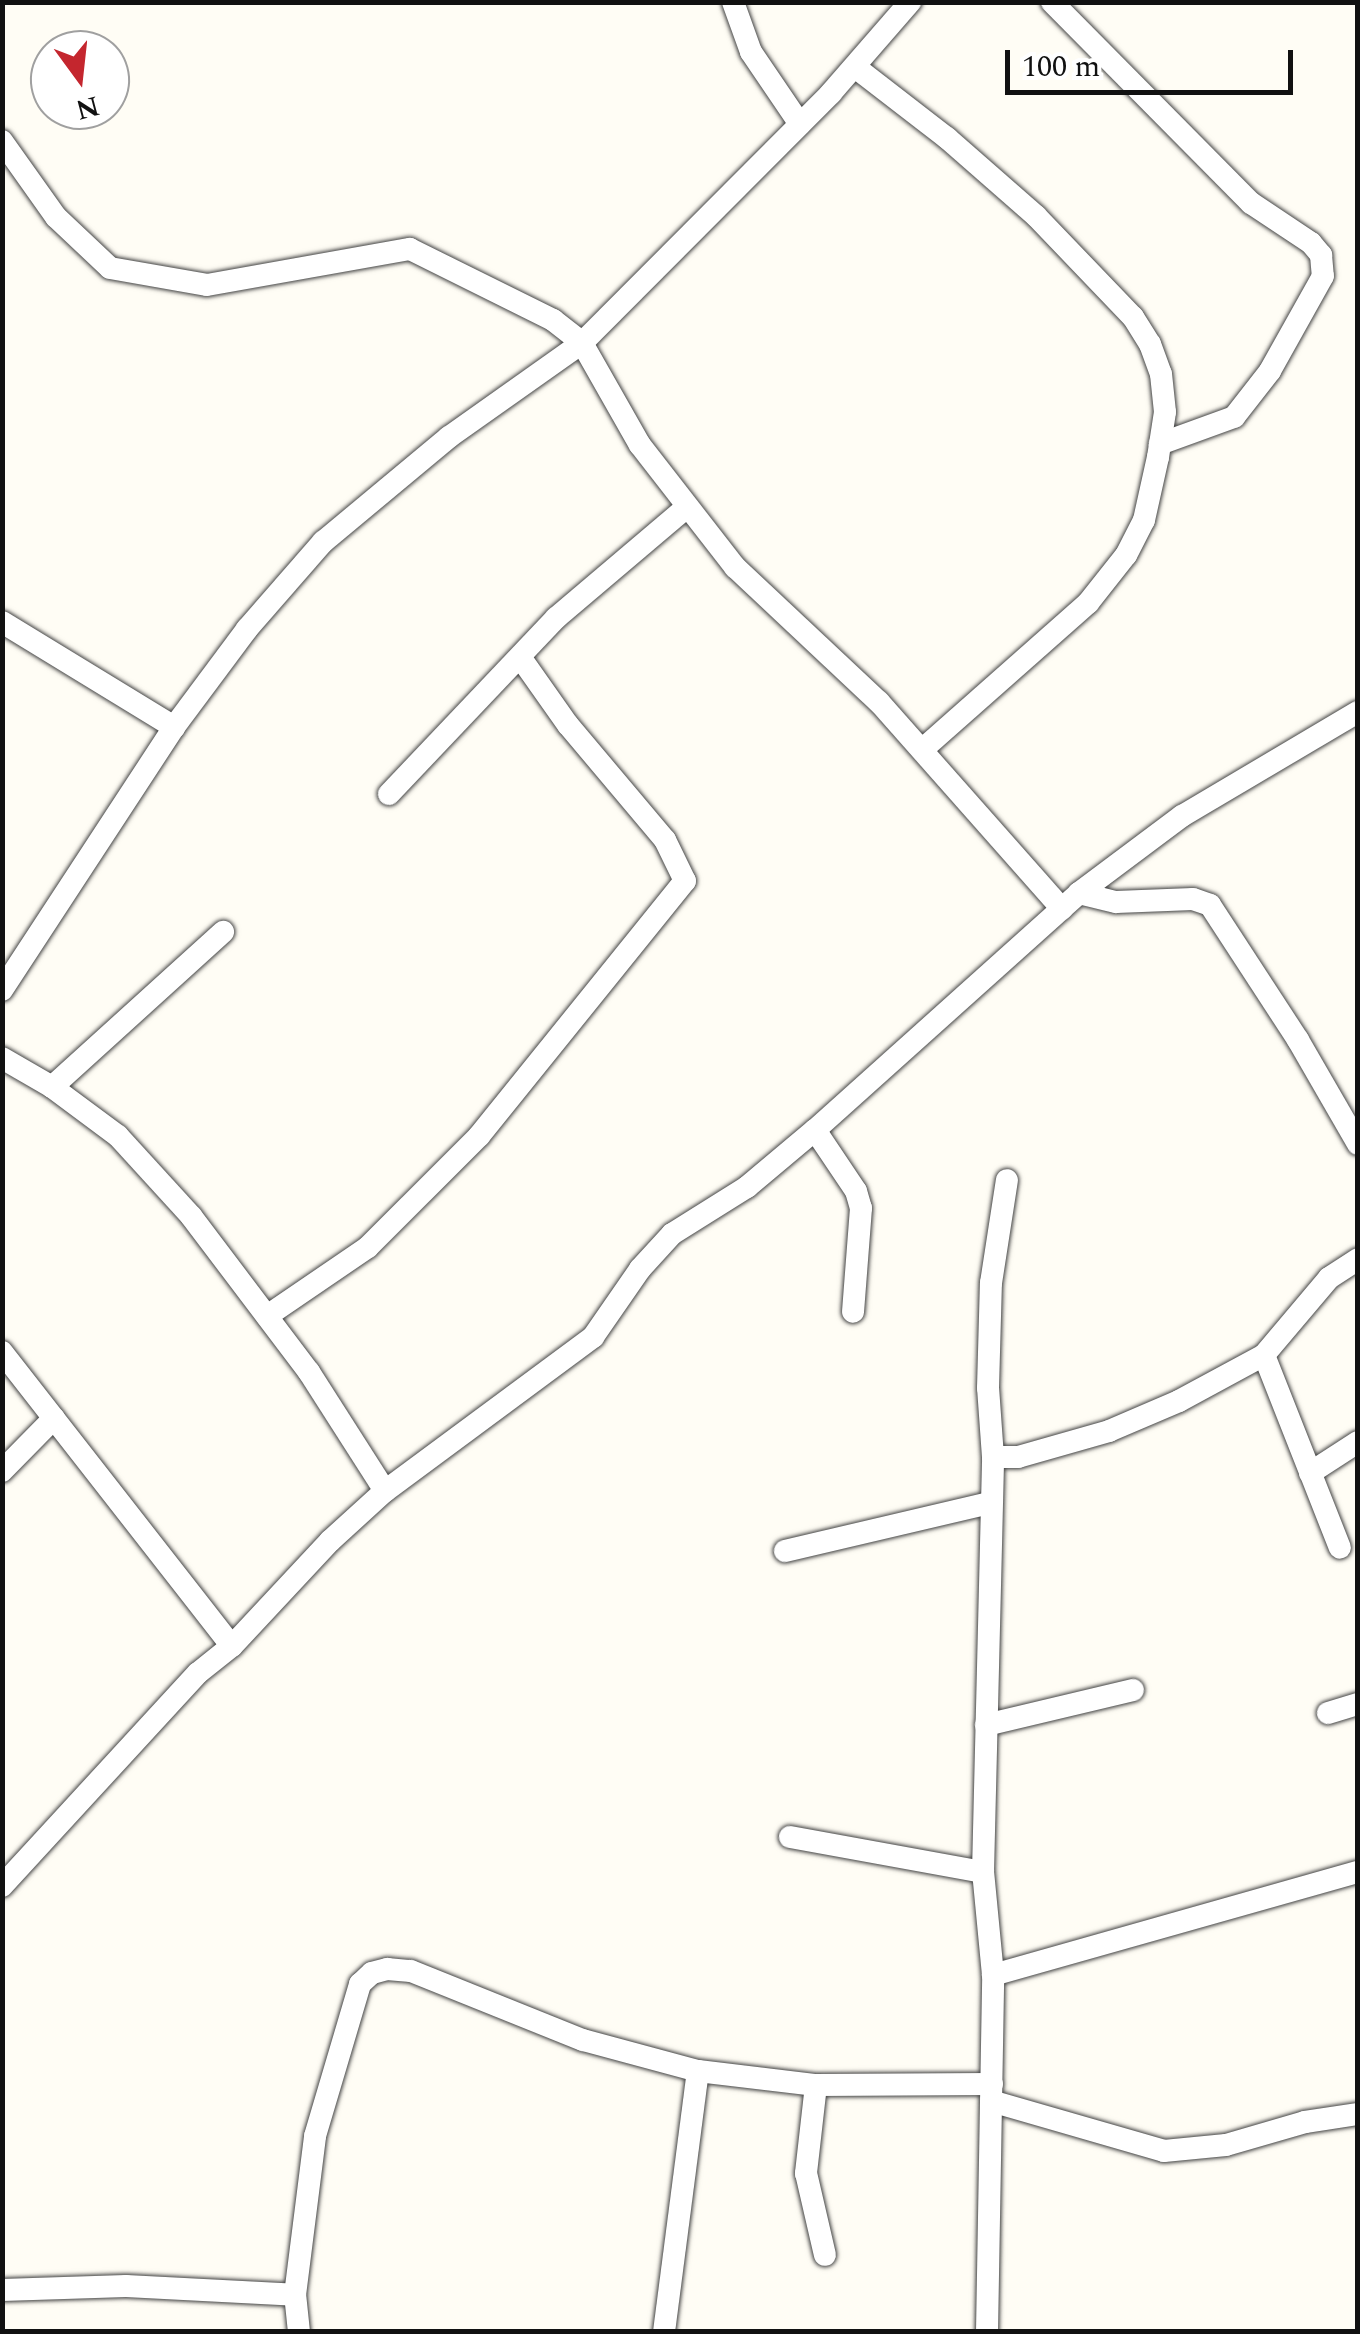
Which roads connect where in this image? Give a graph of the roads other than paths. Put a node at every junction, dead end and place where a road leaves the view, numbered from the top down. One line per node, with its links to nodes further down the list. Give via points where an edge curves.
1 (733, 2): 5 (street, via 751,52)
2 (910, 2): 4 (street)
3 (1052, 2): 8 (street, via 1252,203 1321,255 1323,276 1270,371 1234,416)
4 (855, 67): 5 (street); 8 (street, via 1036,216 1132,317 1161,374)
5 (800, 124): 7 (street)
6 (2, 141): 7 (street, via 56,217 110,268 207,285 410,249 528,306)
7 (582, 343): 9 (street, via 640,445); 13 (street, via 450,437 323,542 246,629)
8 (1160, 444): 14 (street, via 1144,520 1105,584)
9 (688, 507): 11 (street, via 556,618); 14 (street, via 736,567)
10 (2, 622): 13 (street)
11 (520, 657): 15 (street); 26 (street, via 666,840 684,881 479,1136 368,1247)
12 (1358, 712): 16 (street, via 1182,816)
13 (174, 728): 18 (street)
14 (922, 749): 16 (street)
15 (388, 794)
16 (1070, 900): 21 (street); 22 (street, via 1193,898 1210,905)
17 (224, 932): 20 (street)
18 (2, 990)
19 (2, 1058): 20 (street)
20 (52, 1087): 26 (street, via 118,1136 191,1216)
21 (815, 1130): 25 (street, via 861,1208); 34 (street, via 747,1187 672,1234 593,1337)
22 (1358, 1144)
23 (1007, 1180): 31 (street, via 991,1283)
24 (1358, 1259): 28 (street, via 1330,1278)
25 (853, 1312)
26 (267, 1316): 34 (street)
27 (2, 1352): 29 (street)
28 (1264, 1354): 31 (street, via 1109,1431); 33 (street)
29 (54, 1418): 32 (street); 38 (street)
30 (1358, 1442): 33 (street)
31 (993, 1458): 35 (street)
32 (2, 1471)
33 (1310, 1473): 36 (street)
34 (386, 1491): 38 (street)
35 (990, 1502): 37 (street); 42 (street)
36 (1340, 1548)
37 (785, 1550)
38 (232, 1646): 46 (street, via 198,1672)
39 (1133, 1690): 42 (street)
40 (1358, 1704): 41 (street)
41 (1328, 1713)
42 (986, 1725): 44 (street)
43 (790, 1837): 44 (street)
44 (983, 1872): 47 (street)
45 (1358, 1872): 47 (street)
46 (2, 1886)
47 (993, 1976): 50 (street)
48 (698, 2072): 49 (street); 54 (street, via 584,2040 412,1971 372,1973 360,1984 315,2136); 56 (street)
49 (816, 2085): 50 (street); 52 (street, via 806,2174)
50 (991, 2092): 51 (street, via 1164,2151 1226,2145); 57 (street)
51 (1358, 2114)
52 (825, 2255)
53 (2, 2290): 54 (street, via 126,2286)
54 (295, 2295): 55 (street)
55 (299, 2332)
56 (664, 2332)
57 (986, 2332)

